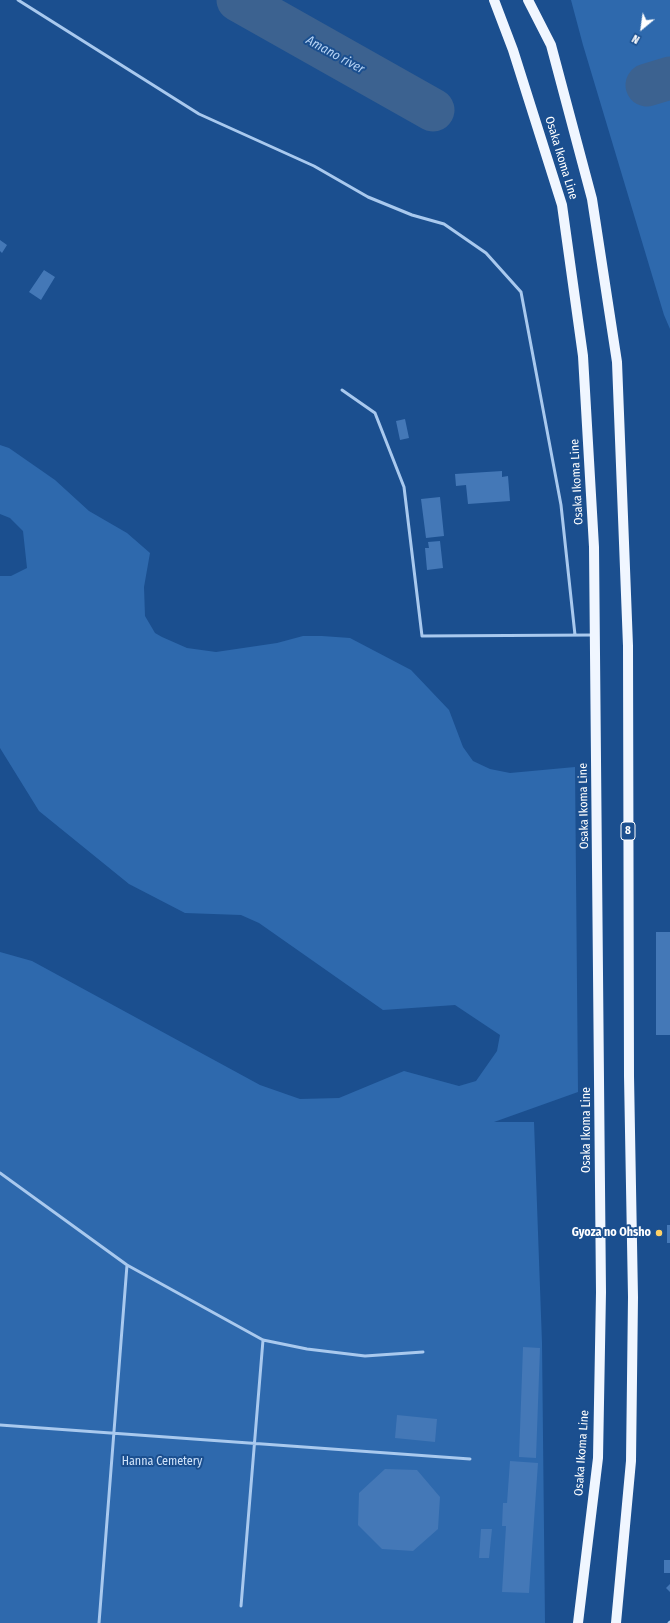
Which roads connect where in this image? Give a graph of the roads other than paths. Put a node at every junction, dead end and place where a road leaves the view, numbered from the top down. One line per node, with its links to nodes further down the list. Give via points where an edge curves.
1 (18, 0): 5 (lane, via 199,114 314,166 368,197 412,215 444,224 486,253 521,292 561,505)
2 (494, 0): 6 (main road, Osaka Ikoma Line, via 514,50 562,204 582,356 594,546)
3 (528, 0): 18 (main road, Osaka Ikoma Line / 8, via 551,45 592,199 617,362 628,646 632,1297 630,1461)
4 (342, 390): 5 (lane, via 375,412 404,487 422,636)
5 (574, 635): 6 (lane)
6 (595, 635): 17 (main road, Osaka Ikoma Line, via 601,1300 598,1458)
7 (0, 1173): 8 (lane)
8 (127, 1265): 9 (lane); 12 (lane)
9 (263, 1340): 10 (lane, via 307,1349 366,1356); 13 (lane)
10 (423, 1352)
11 (0, 1425): 12 (lane)
12 (114, 1433): 13 (lane); 16 (lane)
13 (253, 1444): 14 (lane); 15 (lane)
14 (470, 1459)
15 (241, 1606)
16 (99, 1623)
17 (578, 1623)
18 (616, 1623)

